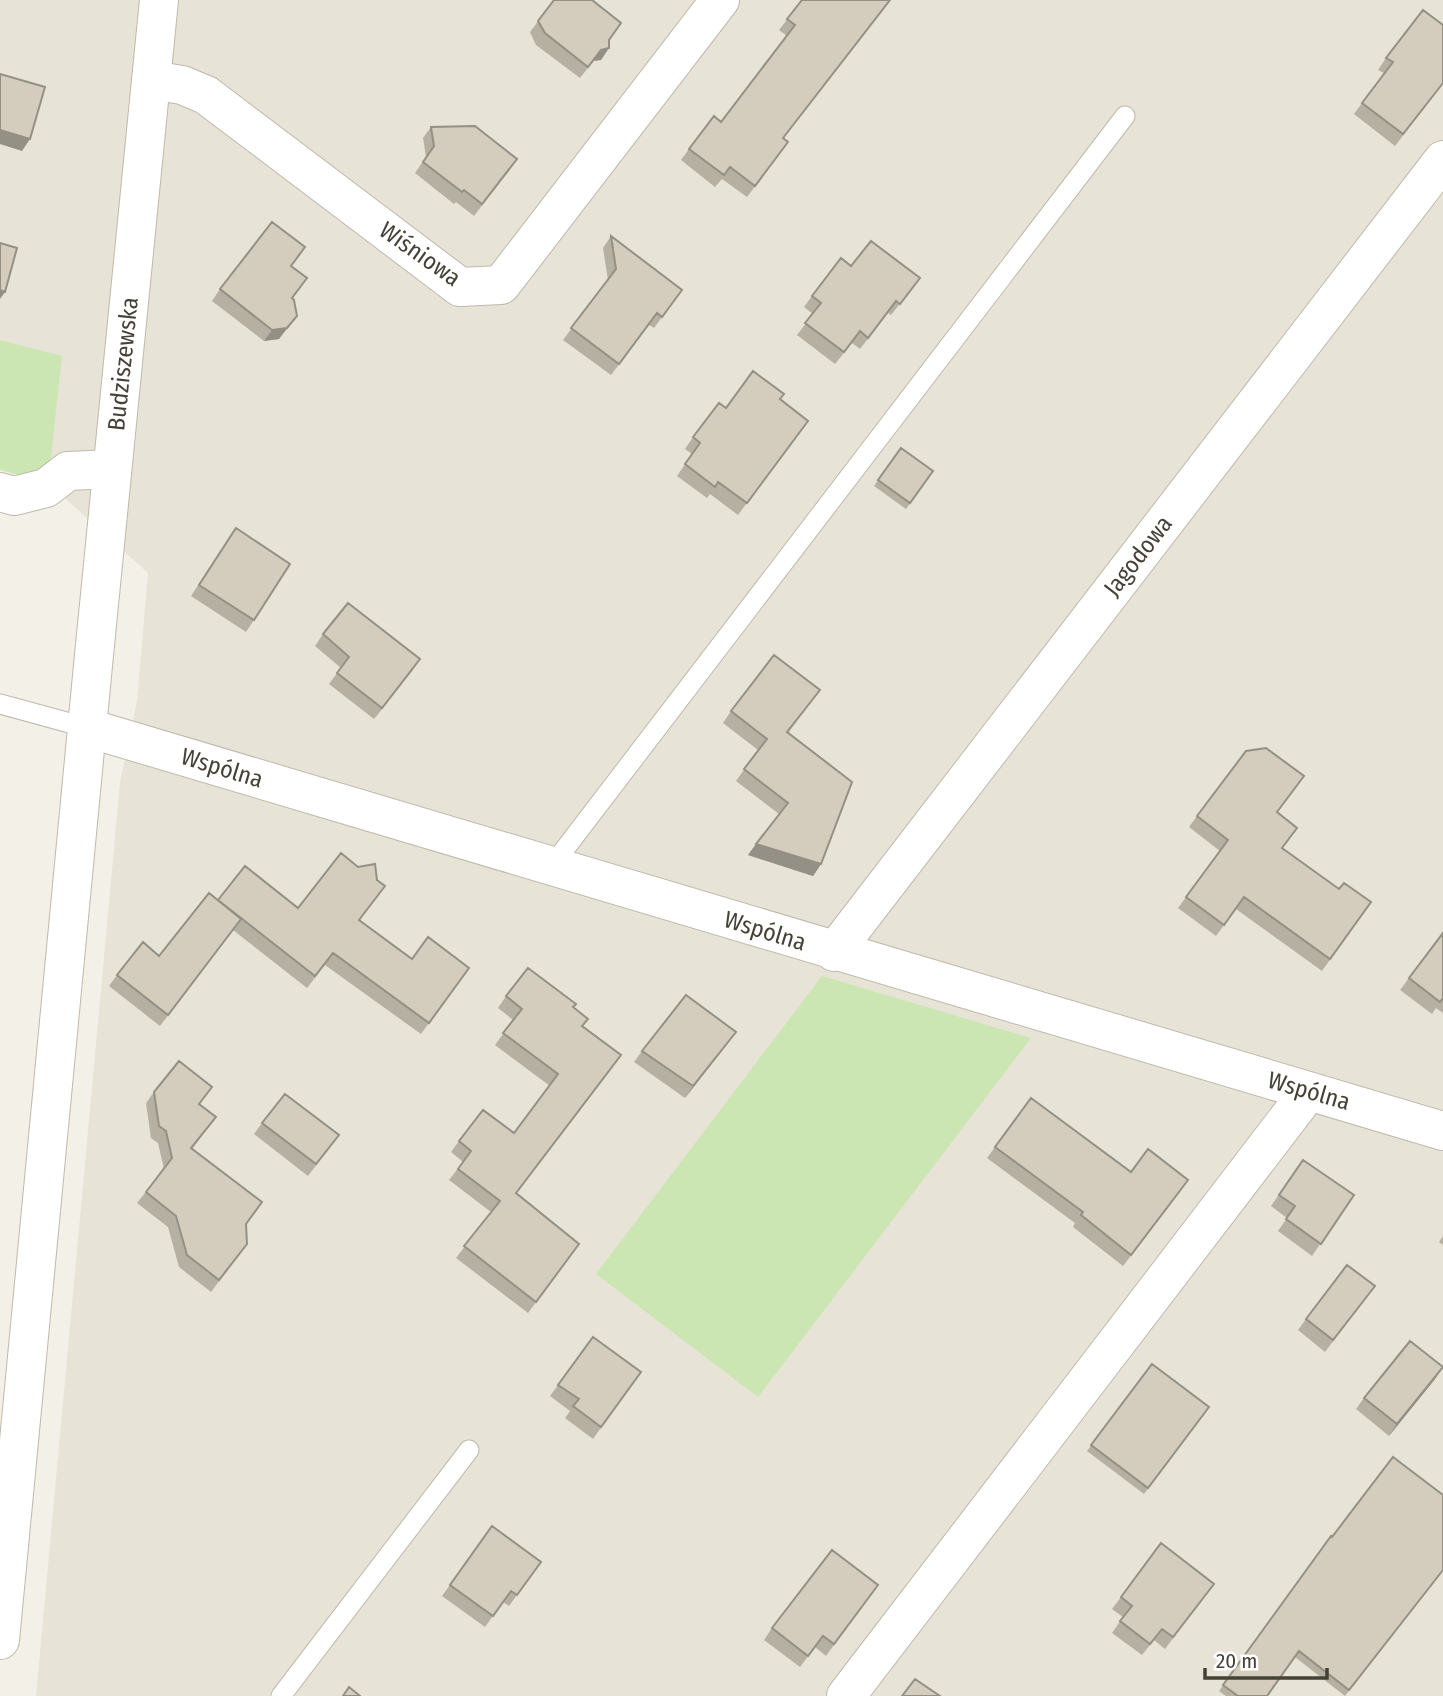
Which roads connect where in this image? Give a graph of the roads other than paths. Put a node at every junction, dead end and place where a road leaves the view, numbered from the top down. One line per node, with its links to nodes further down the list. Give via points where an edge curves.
1 (159, 0): 3 (street, Budziszewska)
2 (720, 0): 3 (street, Wiśniowa, via 501,285 460,287 206,95)
3 (151, 80): 6 (street, Budziszewska)
4 (1125, 116): 10 (lane)
5 (1443, 160): 11 (street, Jagodowa)
6 (112, 468): 7 (street, via 68,471 47,488 14,496); 9 (street, Budziszewska)
7 (0, 492)
8 (0, 704): 9 (lane)
9 (88, 728): 10 (street, Wspólna); 14 (street, Budziszewska)
10 (551, 867): 11 (street, Wspólna)
11 (834, 952): 12 (street, Wspólna)
12 (1309, 1091): 13 (street, Wspólna); 18 (street)
13 (1443, 1131)
14 (13, 1382): 16 (street, Budziszewska)
15 (469, 1450): 17 (lane)
16 (0, 1640)
17 (281, 1696)
18 (846, 1696)

